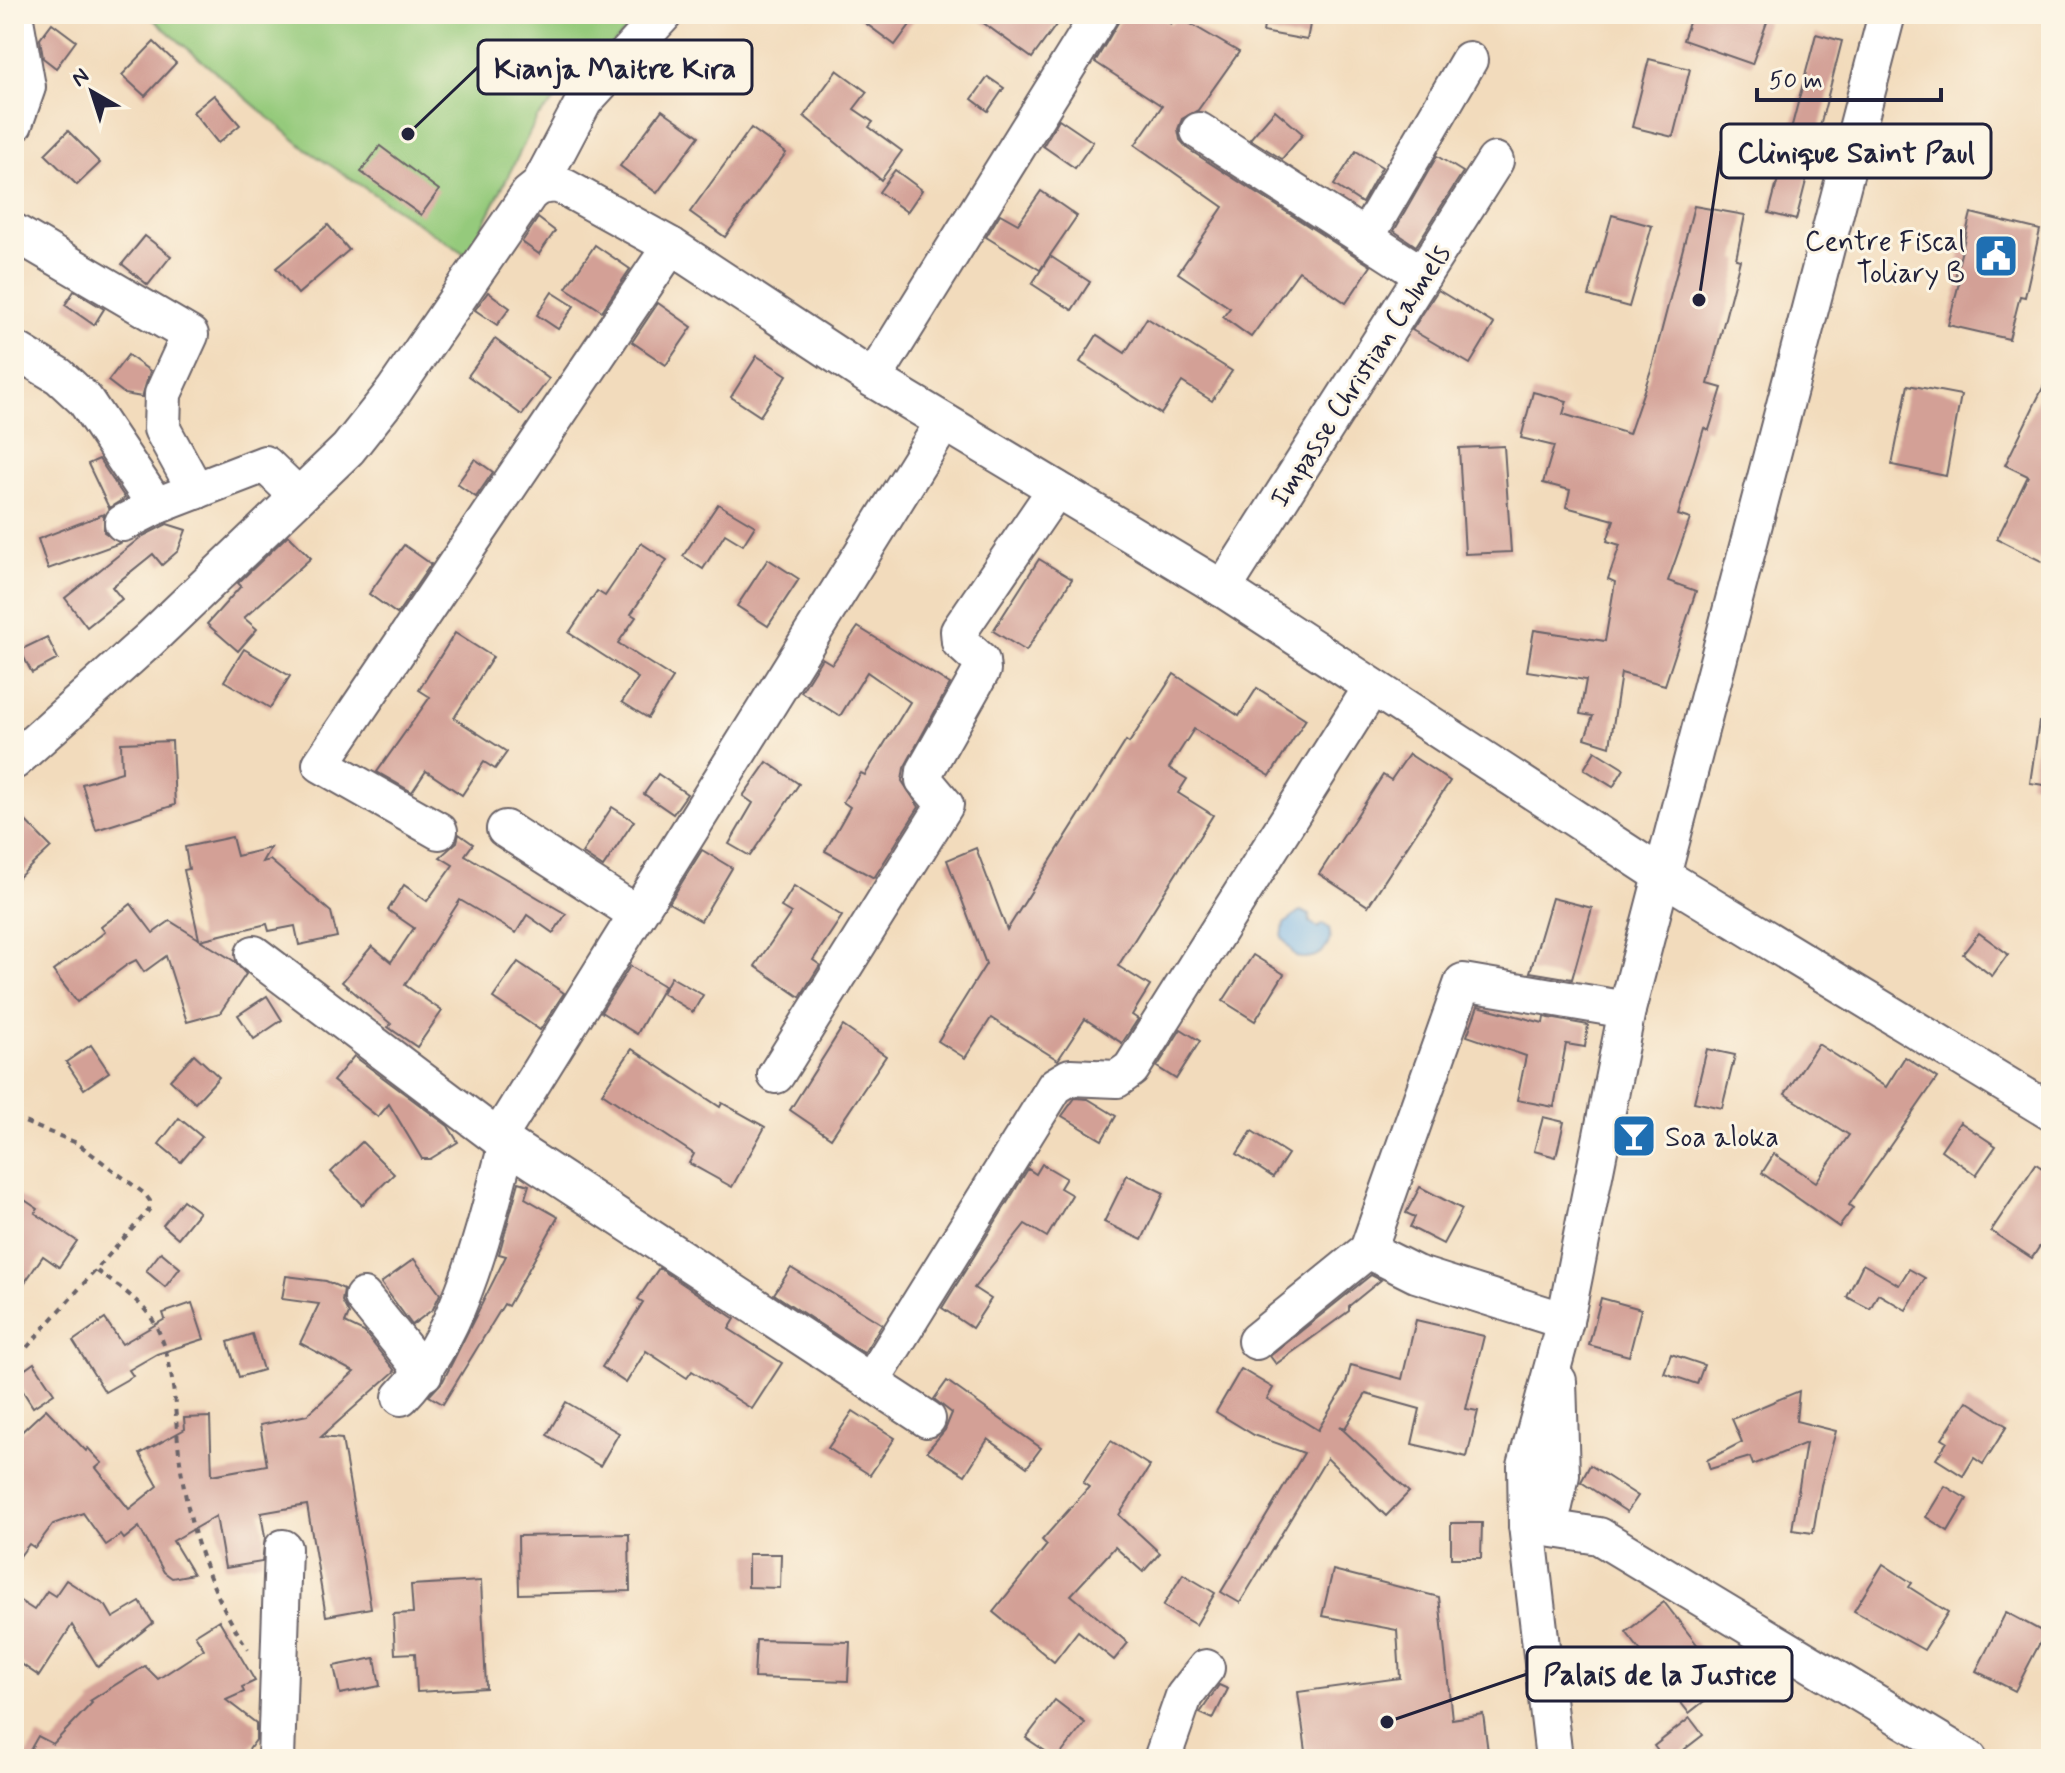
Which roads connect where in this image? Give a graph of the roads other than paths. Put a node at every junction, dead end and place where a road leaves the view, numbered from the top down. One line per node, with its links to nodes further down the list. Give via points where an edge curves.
1 (14, 14): 6 (street, via 27,87)
2 (664, 14): 9 (street, via 584,101)
3 (1100, 14): 15 (street)
4 (1887, 14): 27 (street)
5 (1469, 60): 11 (street)
6 (14, 124)
7 (1199, 131): 11 (street)
8 (1495, 161): 13 (street, Impasse Christian Calmels)
9 (539, 186): 12 (street, via 566,188); 19 (street, via 394,391 348,449)
10 (14, 232): 18 (street, via 190,335 163,394 162,429)
11 (1366, 237): 13 (street)
12 (671, 246): 15 (street); 26 (street, via 321,764)
13 (1423, 275): 22 (street, Impasse Christian Calmels)
14 (14, 349): 20 (street, via 59,376 85,400)
15 (873, 379): 16 (street)
16 (944, 422): 17 (street); 28 (street)
17 (1056, 489): 22 (street); 31 (street, via 959,631 960,642 981,661 982,670 925,771 924,780 945,805)
18 (196, 491): 19 (street, via 265,464); 20 (street)
19 (297, 495): 24 (street, via 150,639)
20 (156, 506): 21 (street)
21 (123, 523)
22 (1223, 589): 23 (street)
23 (1372, 687): 27 (street); 38 (street, via 1131,1069 1117,1079 1070,1077 1055,1086)
24 (14, 761)
25 (505, 829): 28 (street)
26 (439, 831)
27 (1663, 876): 30 (street); 32 (street)
28 (637, 914): 33 (street)
29 (254, 954): 33 (street)
30 (1627, 1010): 34 (street, via 1463,982); 36 (street)
31 (776, 1075)
32 (2051, 1112)
33 (502, 1141): 35 (street, via 489,1215 447,1331 413,1385); 38 (street)
34 (1368, 1250): 36 (street, via 1416,1274); 37 (street)
35 (363, 1297)
36 (1565, 1321): 40 (street, via 1526,1466)
37 (1256, 1341)
38 (871, 1382): 39 (street)
39 (927, 1419)
40 (1527, 1525): 45 (street); 46 (street, via 1599,1536)
41 (283, 1548): 43 (street)
42 (1206, 1668): 44 (street, via 1184,1696)
43 (276, 1759)
44 (1162, 1759)
45 (1554, 1759)
46 (1969, 1759)

